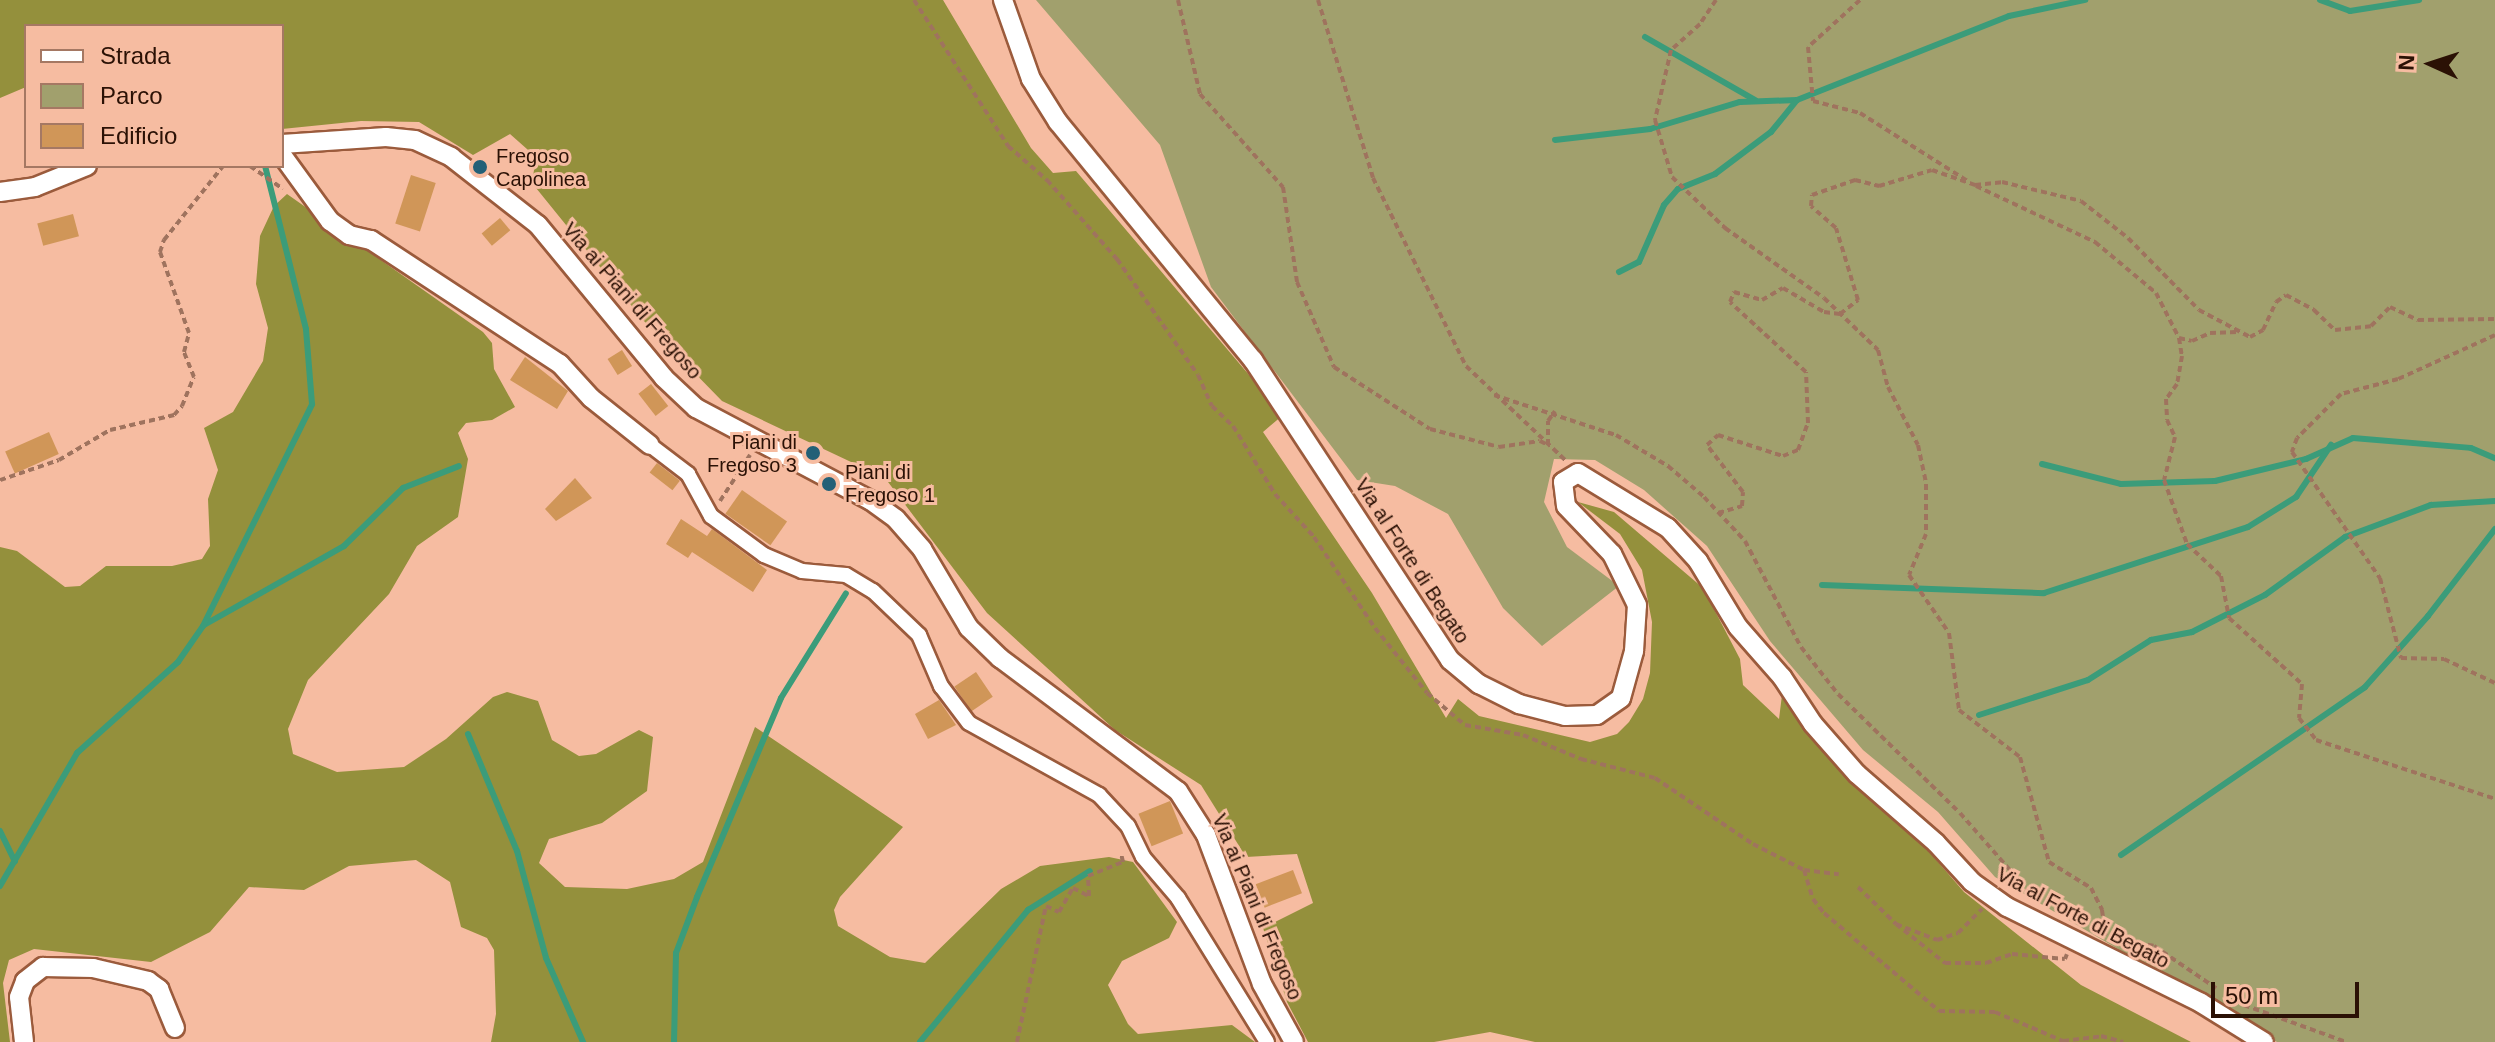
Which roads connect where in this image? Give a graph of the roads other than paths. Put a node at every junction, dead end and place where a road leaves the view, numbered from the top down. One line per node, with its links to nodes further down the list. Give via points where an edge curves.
1 (1003, 0): 11 (street, Via al Forte di Begato, via 1031,79 1058,122 1253,360 1450,660 1479,684 1519,704 1565,716 1597,715 1621,698 1637,630 1637,605 1612,554 1566,506 1563,482 1578,473 1668,528 1698,561 1738,627 1782,677 1813,724 1857,774 1972,882 2007,907 2201,1003)
2 (284, 144): 10 (street, Via ai Piani di Fregoso, via 386,137 415,140 451,157 538,225 664,378 696,408 896,519 922,549 969,628 1000,658 1178,791 1206,835 1262,984)
3 (284, 158): 6 (street, via 330,221 349,235 371,240 560,364 591,398)
4 (82, 168): 5 (street, via 35,187)
5 (0, 192)
6 (650, 445): 9 (street, via 688,474 711,515 786,567 846,575 873,591 919,635 941,686 969,723 1099,795 1128,826)
7 (175, 1028): 8 (street, via 159,989 148,981 93,968 43,967 25,981 19,997)
8 (24, 1042)
9 (1267, 1042)
10 (1294, 1042)
11 (2264, 1042)

